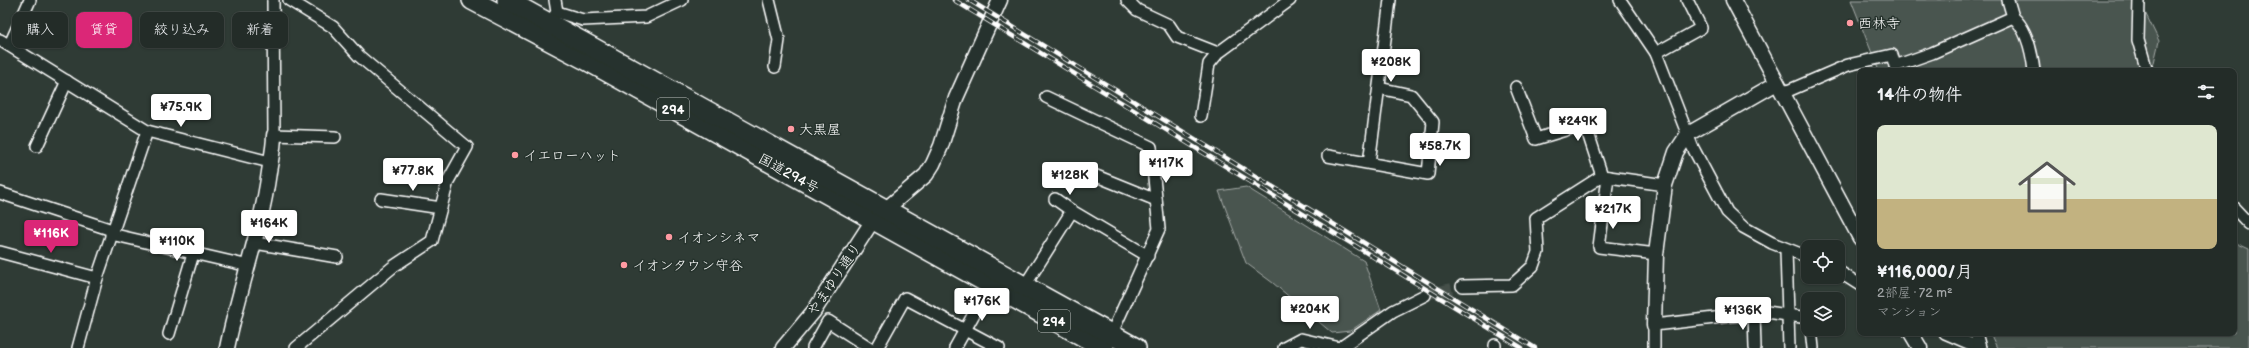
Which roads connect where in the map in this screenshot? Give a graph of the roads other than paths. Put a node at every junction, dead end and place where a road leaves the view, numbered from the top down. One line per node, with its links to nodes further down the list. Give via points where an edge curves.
1 (30, 0): 20 (street)
2 (273, 0): 36 (street)
3 (289, 0): 49 (street, via 333,27 359,56 467,147 448,181)
4 (472, 0): 19 (highway, 国道294号 / 294)
5 (507, 0): 19 (highway, 国道294号 / 294)
6 (555, 0): 19 (street)
7 (682, 0): 19 (street, via 646,17)
8 (769, 0): 23 (street, via 778,40)
9 (1000, 0): 52 (street, やまゆり通り, via 956,98 934,164 926,175)
10 (1127, 0): 21 (street, via 1137,10 1168,25 1177,37)
11 (1290, 0): 21 (street)
12 (1390, 0): 30 (street)
13 (1620, 0): 22 (street)
14 (1687, 0): 22 (street, via 1701,28)
15 (1733, 0): 31 (street)
16 (2008, 0): 18 (street)
17 (2139, 0): 27 (street, via 2138,40)
18 (2013, 17): 25 (street); 26 (street, via 2021,24)
19 (549, 24): 52 (highway, 国道294号 / 294)
20 (5, 42): 28 (street)
21 (1218, 53): 33 (street, via 1209,64)
22 (1656, 53): 35 (street)
23 (775, 66)
24 (1896, 68): 31 (street, via 1892,55 1848,65)
25 (1898, 68)
26 (2034, 68)
27 (2146, 68)
28 (67, 81): 34 (street); 38 (street)
29 (1516, 87): 43 (street, via 1536,139 1585,124)
30 (1379, 88): 41 (street); 41 (street, via 1411,95 1433,122 1428,174)
31 (1780, 88): 35 (street); 55 (street)
32 (1046, 97): 48 (street, via 1150,147)
33 (1201, 116)
34 (147, 131): 40 (street); 54 (street)
35 (1688, 134): 44 (street, via 1676,152); 57 (street, via 1727,212 1743,227)
36 (274, 135): 37 (street); 40 (street, via 274,150)
37 (335, 137)
38 (37, 146)
39 (1328, 156): 41 (street)
40 (270, 162): 56 (street, via 264,207)
41 (1369, 163)
42 (1094, 175): 48 (street)
43 (1604, 176): 44 (street); 60 (street, via 1599,247); 70 (street, via 1536,218 1538,252 1533,266 1512,285)
44 (1665, 185): 60 (street)
45 (0, 193): 54 (street)
46 (381, 199): 49 (street)
47 (1055, 199): 50 (street)
48 (1156, 200): 62 (street, via 1159,229)
49 (441, 208): 85 (street, via 432,241 394,266)
50 (1072, 211): 62 (street); 69 (street)
51 (2237, 211): 53 (street)
52 (878, 215): 68 (highway, 国道294号 / 294); 69 (highway, 国道294号 / 294); 86 (street, やまゆり通り, via 814,311)
53 (2249, 224)
54 (112, 232): 59 (street); 66 (street)
55 (1857, 232)
56 (255, 244): 63 (street); 64 (street)
57 (1786, 250): 61 (street); 73 (street)
58 (0, 252): 66 (street)
59 (193, 254): 64 (street); 77 (street)
60 (1656, 254): 75 (street)
61 (1801, 255)
62 (1148, 256): 82 (street)
63 (337, 257)
64 (249, 266): 84 (street, via 236,304)
65 (1845, 275): 67 (street)
66 (97, 278): 83 (street)
67 (1857, 283)
68 (990, 285): 76 (street); 82 (highway, 国道294号 / 294)
69 (1024, 286): 82 (highway, 国道294号 / 294)
70 (1462, 286)
71 (1425, 295): 94 (street, via 1393,311)
72 (1754, 313): 73 (street); 75 (street); 96 (street)
73 (1788, 315): 74 (street); 97 (street)
74 (1801, 317)
75 (1654, 325): 95 (street)
76 (965, 330): 89 (street, via 905,298); 90 (street); 91 (street)
77 (170, 334)
78 (1811, 336): 98 (street)
79 (1913, 336): 99 (street)
80 (1952, 336): 100 (street)
81 (1977, 336): 100 (street)
82 (1108, 341): 92 (highway, 国道294号 / 294)
83 (78, 348)
84 (227, 348)
85 (296, 348)
86 (783, 348)
87 (813, 348): 88 (street, via 828,322)
88 (870, 348)
89 (877, 348)
90 (955, 348)
91 (999, 348)
92 (1136, 348)
93 (1284, 348): 94 (street, via 1301,339)
94 (1340, 348)
95 (1654, 348)
96 (1755, 348)
97 (1789, 348)
98 (1812, 348)
99 (1920, 348)
100 (1980, 348)

